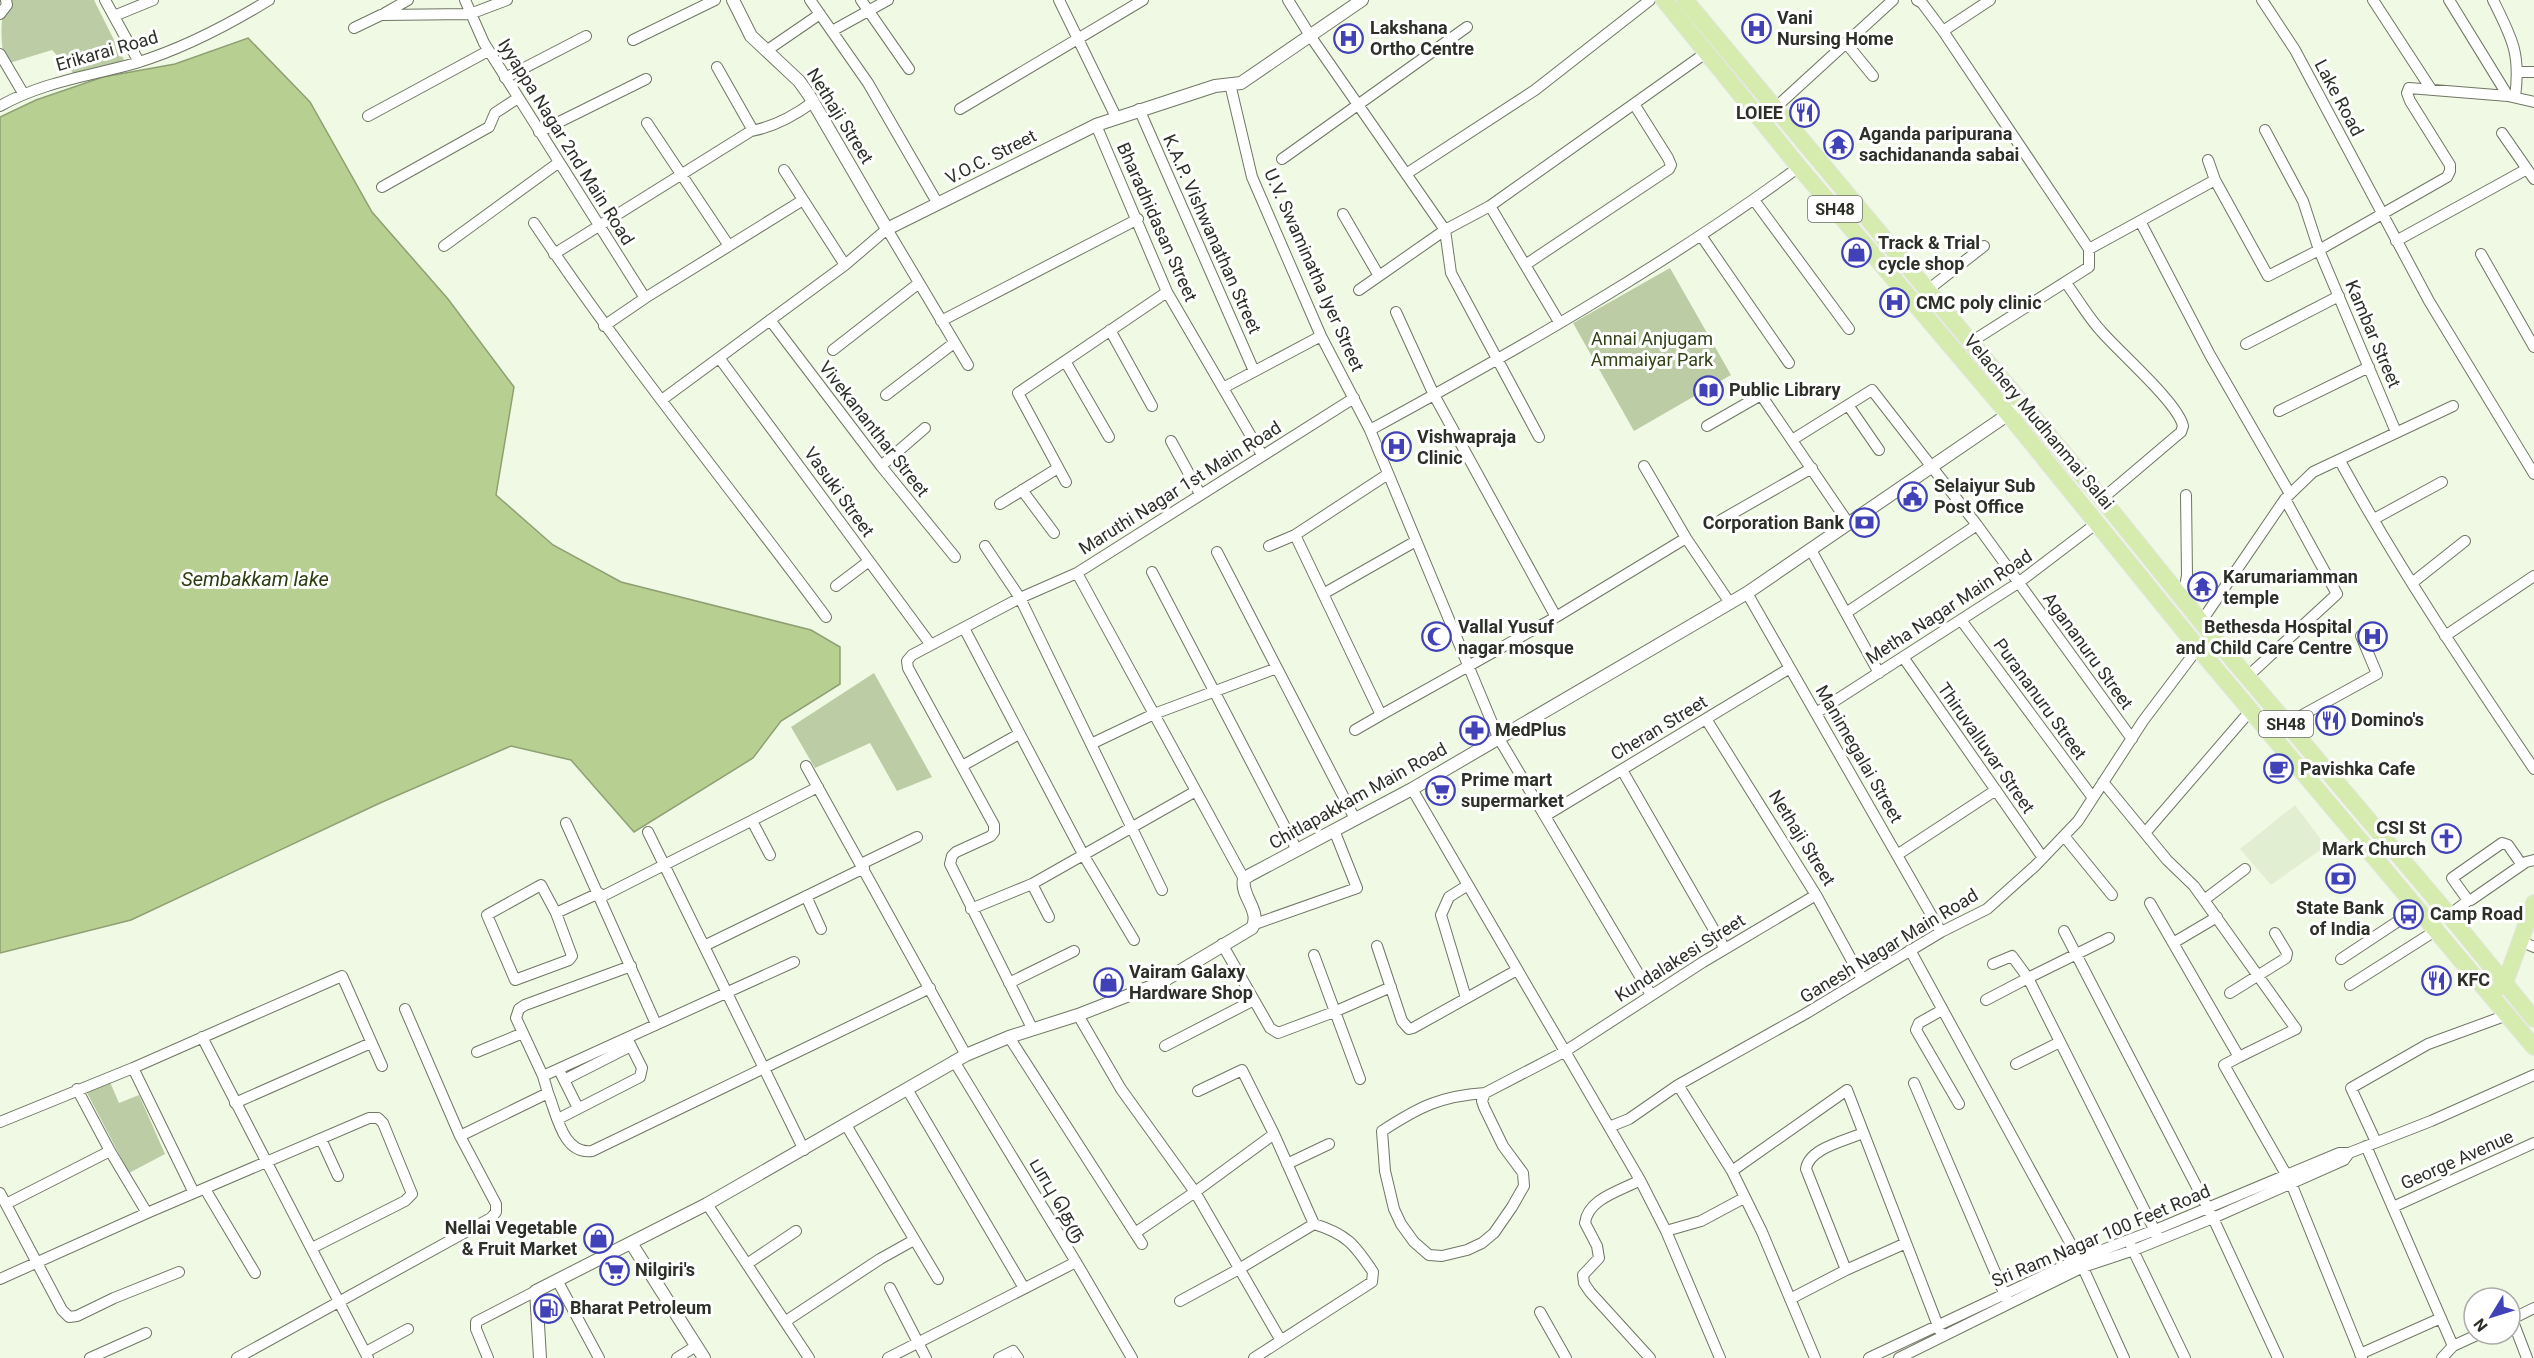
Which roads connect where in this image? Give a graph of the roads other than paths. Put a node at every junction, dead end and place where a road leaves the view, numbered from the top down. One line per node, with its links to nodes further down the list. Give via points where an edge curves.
1 (6, 0): 28 (street, via 8,5)
2 (105, 0): 32 (street)
3 (153, 0): 32 (street)
4 (269, 0): 46 (street, Erikarai Road, via 200,37)
5 (408, 0): 30 (street)
6 (465, 0): 31 (street, Iyyappa Nagar 2nd Main Road)
7 (507, 0): 31 (street)
8 (715, 0): 40 (street)
9 (733, 0): 43 (street, Nethaji Street, via 747,29)
10 (810, 0): 29 (street)
11 (861, 0): 27 (street)
12 (888, 0): 27 (street)
13 (1059, 0): 39 (street)
14 (1143, 0): 39 (street)
15 (1288, 0): 38 (street)
16 (1362, 0): 38 (street, V.O.C. Street)
17 (1650, 0): 82 (street, via 1535,90)
18 (1665, 0): 44 (main road, Velachery Mudhanmai Salai / SH48)
19 (1685, 0): 64 (main road, Velachery Mudhanmai Salai / SH48)
20 (1893, 0): 41 (street)
21 (1917, 0): 36 (street)
22 (1990, 0): 36 (street)
23 (2262, 0): 91 (street, Lake Road, via 2295,50)
24 (2373, 0): 55 (street)
25 (2449, 0): 57 (street)
26 (2493, 0): 49 (street, via 2513,40)
27 (869, 10): 35 (street); 48 (street)
28 (0, 14)
29 (820, 14): 35 (street); 43 (street)
30 (381, 15): 31 (street); 34 (street)
31 (470, 15): 42 (street, Iyyappa Nagar 2nd Main Road)
32 (114, 16): 46 (street)
33 (1467, 27): 62 (street)
34 (354, 28)
35 (832, 31): 88 (street, via 868,83)
36 (1943, 31): 103 (street)
37 (586, 36): 52 (street)
38 (1311, 36): 54 (street, V.O.C. Street, via 1241,83); 62 (street)
39 (1079, 39): 65 (street); 68 (street)
40 (633, 40)
41 (1846, 43): 51 (street); 64 (street)
42 (488, 51): 52 (street, Iyyappa Nagar 2nd Main Road); 67 (street)
43 (766, 51): 59 (street, Nethaji Street, via 799,81)
44 (1707, 52): 61 (street); 78 (main road, Velachery Mudhanmai Salai / SH48)
45 (0, 54): 56 (street)
46 (139, 62): 56 (street, Erikarai Road)
47 (717, 68): 72 (street)
48 (909, 69)
49 (2518, 72): 50 (street); 57 (street)
50 (2534, 72)
51 (1874, 76)
52 (505, 78): 58 (street, Iyyappa Nagar 2nd Main Road)
53 (646, 80): 73 (street)
54 (1230, 84): 66 (street, V.O.C. Street); 124 (street, U.V. Swaminatha Iyer Street, via 1252,177)
55 (2431, 89): 57 (street); 91 (street, via 2409,88 2407,93 2451,171)
56 (23, 93): 63 (street, Erikarai Road)
57 (2511, 97): 60 (street)
58 (518, 98): 73 (street, Iyyappa Nagar 2nd Main Road); 85 (street, via 495,113 489,127)
59 (813, 102): 72 (street, via 769,128); 96 (street, Nethaji Street)
60 (2534, 102)
61 (1634, 104): 89 (street); 108 (street, via 1668,158 1669,169)
62 (1358, 105): 75 (street); 82 (street)
63 (0, 106)
64 (1775, 108): 112 (main road, Velachery Mudhanmai Salai / SH48)
65 (960, 109)
66 (1139, 109): 68 (street, V.O.C. Street); 136 (street, K.A.P. Vishwanathan Street)
67 (368, 116)
68 (1116, 117): 70 (street, V.O.C. Street)
69 (647, 123): 81 (street)
70 (1096, 125): 88 (street, V.O.C. Street); 92 (street, Bharadhidasan Street)
71 (2265, 130): 104 (street, Kambar Street, via 2303,201)
72 (751, 131): 81 (street)
73 (538, 132): 77 (street, Iyyappa Nagar 2nd Main Road)
74 (2502, 133): 79 (street)
75 (1282, 159)
76 (2208, 160): 84 (street)
77 (558, 163): 95 (street, Iyyappa Nagar 2nd Main Road); 100 (street)
78 (1799, 167): 87 (street); 145 (main road, Velachery Mudhanmai Salai / SH48)
79 (2527, 169): 83 (street); 99 (street)
80 (783, 170): 86 (street)
81 (680, 173): 95 (street); 101 (street)
82 (1406, 174): 97 (street)
83 (2534, 179)
84 (2215, 180): 93 (street); 104 (street, via 2268,276)
85 (381, 187)
86 (803, 200): 101 (street); 107 (street)
87 (1754, 200): 98 (street); 122 (street)
88 (938, 204): 96 (street, V.O.C. Street)
89 (1490, 206): 97 (street); 108 (street)
90 (1343, 214): 109 (street)
91 (2382, 215): 99 (street, Lake Road); 104 (street)
92 (1138, 219): 114 (street, Bharadhidasan Street); 119 (street)
93 (2140, 221): 103 (street); 170 (street)
94 (534, 223): 105 (street)
95 (598, 225): 105 (street); 116 (street, Iyyappa Nagar 2nd Main Road)
96 (887, 229): 107 (street, V.O.C. Street); 110 (street)
97 (1445, 230): 109 (street); 130 (street, via 1451,273)
98 (1702, 237): 120 (street); 133 (street)
99 (2396, 241): 164 (street, Lake Road)
100 (444, 246)
101 (729, 246): 116 (street)
102 (1984, 246): 112 (street)
103 (2089, 249): 111 (street, via 2089,267)
104 (2319, 250): 115 (street, Kambar Street)
105 (554, 254): 121 (street)
106 (2481, 254): 128 (street)
107 (845, 265): 118 (street, V.O.C. Street)
108 (1525, 265): 120 (street)
109 (1379, 276): 113 (street)
110 (919, 283): 119 (street); 129 (street)
111 (2066, 283): 125 (street); 171 (street, via 2100,330 2178,414 2183,426 2181,432)
112 (1929, 289): 125 (main road, Velachery Mudhanmai Salai / SH48)
113 (1359, 290)
114 (1167, 292): 123 (street); 137 (street, Bharadhidasan Street)
115 (2339, 296): 127 (street); 135 (street, Kambar Street)
116 (645, 298): 121 (street)
117 (1396, 312): 139 (street)
118 (770, 320): 131 (street, V.O.C. Street); 158 (street, Vivekananthar Street)
119 (941, 321): 126 (street)
120 (1559, 322): 130 (street)
121 (604, 326): 141 (street)
122 (1849, 329)
123 (1110, 330): 132 (street); 144 (street)
124 (1321, 336): 136 (street); 140 (street, U.V. Swaminatha Iyer Street)
125 (1971, 342): 145 (main road, Velachery Mudhanmai Salai / SH48)
126 (954, 343): 134 (street); 138 (street)
127 (2246, 344)
128 (2534, 347)
129 (833, 350)
130 (1497, 358): 139 (street); 152 (street)
131 (720, 359): 141 (street, V.O.C. Street); 188 (street, Vasuki Street)
132 (1065, 361): 151 (street); 161 (street, via 1017,393)
133 (1789, 363)
134 (968, 365)
135 (2369, 367): 146 (street); 150 (street, Kambar Street)
136 (1254, 371): 137 (street)
137 (1223, 388): 156 (street, Bharadhidasan Street)
138 (886, 395)
139 (1434, 395): 149 (street); 202 (street)
140 (1354, 398): 149 (street, U.V. Swaminatha Iyer Street); 156 (street, Maruthi Nagar 1st Main Road)
141 (663, 399): 201 (street)
142 (1848, 405): 153 (street); 155 (street); 160 (street, Agananuru Street, via 1872,390)
143 (2453, 405): 150 (street)
144 (1152, 406)
145 (2016, 409): 160 (street, Chitlapakkam Main Road); 171 (main road, Velachery Mudhanmai Salai / SH48, via 2041,426); 176 (main road, Velachery Mudhanmai Salai / SH48)
146 (2279, 411)
147 (1707, 426): 153 (street, via 1761,395)
148 (925, 428): 158 (street)
149 (1370, 430): 163 (street, U.V. Swaminatha Iyer Street)
150 (2396, 432): 157 (street)
151 (1109, 437)
152 (1539, 437)
153 (1792, 440): 162 (street)
154 (1171, 441): 168 (street)
155 (1879, 450)
156 (1262, 455): 168 (street, Maruthi Nagar 1st Main Road)
157 (2340, 461): 170 (street, via 2313,472); 173 (street)
158 (881, 466): 187 (street, Vivekananthar Street)
159 (1644, 466): 180 (street)
160 (1933, 467): 175 (street, Chitlapakkam Main Road); 177 (street, Agananuru Street)
161 (1058, 468): 165 (street); 167 (street)
162 (1812, 468): 174 (street); 175 (street)
163 (1388, 474): 179 (street); 181 (street, U.V. Swaminatha Iyer Street)
164 (2534, 474)
165 (1066, 482)
166 (2442, 482): 173 (street)
167 (1022, 490): 172 (street); 178 (street)
168 (1200, 494): 190 (street, Maruthi Nagar 1st Main Road)
169 (2187, 495): 197 (street, via 2187,575)
170 (2288, 496): 204 (street); 215 (street, via 2337,594)
171 (2102, 499): 197 (main road, SH48)
172 (1000, 504)
173 (2374, 519): 192 (street)
174 (1721, 520)
175 (1849, 524): 185 (street, Chitlapakkam Main Road)
176 (2097, 524): 193 (street, Metha Nagar Main Road); 209 (main road, Velachery Mudhanmai Salai / SH48)
177 (1977, 525): 193 (street, Agananuru Street); 200 (street)
178 (1054, 534)
179 (1295, 535): 184 (street); 196 (street)
180 (1686, 538): 199 (street); 202 (street)
181 (1416, 541): 196 (street); 211 (street, U.V. Swaminatha Iyer Street)
182 (2465, 541): 192 (street)
183 (985, 546): 198 (street)
184 (1269, 546)
185 (1811, 550): 195 (street, Chitlapakkam Main Road); 200 (street)
186 (1217, 552): 212 (street)
187 (955, 557)
188 (869, 561): 194 (street); 208 (street, Vasuki Street)
189 (1152, 572): 216 (street)
190 (1077, 573): 198 (street, Maruthi Nagar 1st Main Road); 219 (street)
191 (2534, 576): 207 (street)
192 (2412, 582): 207 (street)
193 (2018, 583): 203 (street, Metha Nagar Main Road); 226 (street, Agananuru Street)
194 (836, 586)
195 (1747, 593): 199 (street, Chitlapakkam Main Road); 213 (street, Manimegalai Street)
196 (1323, 594): 220 (street)
197 (2179, 595): 204 (main road, SH48)
198 (1020, 598): 205 (street, Maruthi Nagar 1st Main Road); 227 (street)
199 (1730, 603): 225 (street, Chitlapakkam Main Road)
200 (1846, 613): 214 (street)
201 (826, 617)
202 (1556, 617): 211 (street)
203 (1961, 620): 210 (street, Metha Nagar Main Road); 237 (street, Purananuru Street)
204 (2201, 622): 215 (main road, SH48)
205 (964, 628): 208 (street, Maruthi Nagar 1st Main Road); 224 (street)
206 (2361, 636): 222 (street, via 2377,674)
207 (2445, 636): 230 (street)
208 (931, 645): 229 (street, Maruthi Nagar 1st Main Road, via 909,659 908,668)
209 (2198, 648): 217 (main road, SH48); 226 (street, Ganesh Nagar Main Road)
210 (1903, 657): 214 (street, Metha Nagar Main Road); 235 (street, Thiruvalluvar Street)
211 (1468, 667): 220 (street); 225 (street, U.V. Swaminatha Iyer Street)
212 (1277, 668): 216 (street); 239 (street)
213 (1790, 668): 218 (street, Manimegalai Street); 221 (street, Cheran Street)
214 (1879, 673): 218 (street, Metha Nagar Main Road)
215 (2247, 677): 222 (main road, SH48)
216 (1213, 691): 219 (street); 248 (street)
217 (2251, 710): 245 (street); 270 (main road, SH48)
218 (1816, 713): 250 (street, Manimegalai Street)
219 (1154, 714): 227 (street); 236 (street)
220 (1381, 715): 223 (street)
221 (1706, 719): 231 (street, Cheran Street); 264 (street, Nethaji Street)
222 (2286, 724): 273 (main road, SH48)
223 (1355, 730)
224 (1019, 734): 229 (street); 251 (street)
225 (1498, 737): 234 (street, Chitlapakkam Main Road); 238 (street, U.V. Swaminatha Iyer Street)
226 (2132, 739): 232 (street, Ganesh Nagar Main Road)
227 (1091, 744): 242 (street)
228 (806, 766): 233 (street)
229 (962, 766): 271 (street, via 995,828 991,836 956,852 950,860)
230 (2534, 769)
231 (1623, 770): 238 (street, Cheran Street); 289 (street)
232 (2103, 782): 237 (street, Ganesh Nagar Main Road); 245 (street)
233 (818, 787): 240 (street); 256 (street)
234 (1412, 789): 239 (street, Chitlapakkam Main Road); 260 (street)
235 (1996, 790): 250 (street); 252 (street, Thiruvalluvar Street)
236 (1196, 791): 242 (street); 258 (street)
237 (2093, 798): 246 (street, Ganesh Nagar Main Road)
238 (1545, 816): 309 (street, U.V. Swaminatha Iyer Street)
239 (1355, 819): 243 (street, Chitlapakkam Main Road)
240 (752, 821): 249 (street); 254 (street)
241 (566, 823): 263 (street)
242 (1133, 827): 251 (street); 261 (street)
243 (1334, 830): 248 (street, Chitlapakkam Main Road); 276 (street, via 1357,888)
244 (648, 832): 254 (street)
245 (2145, 833): 266 (street)
246 (2064, 836): 252 (street, Ganesh Nagar Main Road); 262 (street)
247 (917, 837): 256 (street)
248 (1297, 850): 258 (street, Chitlapakkam Main Road)
249 (770, 855)
250 (1897, 855): 280 (street, Manimegalai Street)
251 (1084, 856): 259 (street); 283 (street)
252 (2043, 858): 280 (street, Ganesh Nagar Main Road, via 1987,909)
253 (2534, 860): 255 (street)
254 (664, 865): 263 (street); 287 (street)
255 (2522, 865): 267 (street); 267 (street, via 2508,845 2502,843 2453,877)
256 (863, 866): 265 (street); 306 (street)
257 (2245, 869): 266 (street)
258 (1244, 879): 276 (street)
259 (1032, 884): 271 (street); 274 (street)
260 (1468, 885): 298 (street); 311 (street, via 1449,897 1441,915)
261 (1162, 890)
262 (2112, 894)
263 (600, 895): 272 (street); 297 (street)
264 (1816, 895): 289 (street, Kundalakesi Street); 301 (street, Nethaji Street)
265 (806, 896): 277 (street); 287 (street)
266 (2204, 900): 275 (street)
267 (2469, 900): 273 (street)
268 (2150, 903): 285 (street)
269 (2534, 903): 286 (main road)
270 (2418, 908): 279 (main road, SH48); 294 (street)
271 (971, 909): 302 (street)
272 (556, 913): 272 (street, via 541,885 487,915 515,980 572,956)
273 (2449, 915): 303 (main road, SH48)
274 (1049, 917)
275 (2217, 917): 285 (street); 299 (street)
276 (1255, 924): 284 (street)
277 (821, 929)
278 (2064, 931): 292 (street)
279 (2435, 931): 304 (street); 310 (main road, SH48)
280 (1941, 932): 290 (street, Ganesh Nagar Main Road)
281 (2275, 933): 299 (street, via 2287,956)
282 (2109, 938): 292 (street)
283 (1134, 940)
284 (1222, 944): 312 (street); 317 (street, via 1160,983)
285 (2173, 944): 333 (street)
286 (2527, 944): 303 (main road)
287 (704, 946): 307 (street)
288 (1377, 946): 305 (street)
289 (1725, 949): 309 (street, Kundalakesi Street)
290 (1910, 950): 301 (street, Ganesh Nagar Main Road); 315 (street)
291 (1074, 951): 302 (street)
292 (2075, 954): 300 (street); 382 (street)
293 (1314, 955): 316 (street)
294 (2341, 959)
295 (794, 962): 307 (street)
296 (1993, 964): 300 (street, via 2012,956)
297 (631, 966): 320 (street); 322 (street, via 525,1005 517,1015)
298 (1517, 970): 311 (street); 331 (street)
299 (2257, 974): 308 (street); 333 (street, via 2296,1029)
300 (2028, 978): 313 (street); 326 (street)
301 (1862, 979): 345 (street, Ganesh Nagar Main Road)
302 (1009, 983): 321 (street)
303 (2505, 983): 310 (main road); 319 (main road, SH48)
304 (2350, 985)
305 (1391, 987): 311 (street, via 1408,1029); 316 (street)
306 (930, 988): 332 (street); 338 (street)
307 (726, 992): 320 (street); 338 (street)
308 (2230, 993)
309 (1651, 995): 331 (street, Kundalakesi Street)
310 (2491, 996): 318 (main road, SH48)
311 (1466, 998)
312 (1254, 999): 316 (street, via 1270,1028 1278,1033); 328 (street)
313 (1986, 1000)
314 (405, 1009): 360 (street)
315 (1942, 1010): 352 (street, via 1919,1023 1916,1030); 396 (street)
316 (1334, 1012): 342 (street)
317 (1078, 1015): 321 (street); 375 (street, via 1121,1089)
318 (2507, 1015): 329 (main road, SH48); 362 (street, via 2428,1044 2351,1088)
319 (2534, 1019)
320 (656, 1024): 325 (street)
321 (1032, 1028): 323 (street)
322 (523, 1033): 330 (street); 341 (street)
323 (1009, 1036): 332 (street); 386 (street)
324 (202, 1037): 327 (street, via 342,976); 337 (street); 351 (street)
325 (629, 1042): 339 (street); 343 (street); 353 (street, via 642,1068 640,1077)
326 (2060, 1042): 335 (street); 387 (street)
327 (371, 1043): 336 (street); 351 (street)
328 (1165, 1046)
329 (2534, 1047)
330 (477, 1052)
331 (1564, 1052): 349 (street, Kundalakesi Street); 357 (street)
332 (966, 1055): 334 (street)
333 (2240, 1057): 372 (street, via 2224,1065)
334 (954, 1061): 347 (street); 394 (street, பாபு தெரு)
335 (2016, 1064)
336 (382, 1066)
337 (133, 1068): 346 (street); 374 (street)
338 (763, 1068): 354 (street, via 592,1151 576,1150 568,1143); 366 (street)
339 (558, 1069): 341 (street); 343 (street)
340 (2534, 1075): 362 (street, Sri Ram Nagar 100 Feet Road)
341 (543, 1076): 350 (street)
342 (1360, 1078)
343 (564, 1080): 353 (street)
344 (1914, 1083): 409 (street)
345 (1678, 1085): 357 (street, Ganesh Nagar Main Road, via 1629,1119); 370 (street)
346 (77, 1089): 355 (street); 367 (street)
347 (907, 1089): 356 (street); 406 (street)
348 (1198, 1091): 359 (street, via 1242,1071)
349 (1485, 1093): 349 (street, via 1430,1103 1382,1131 1385,1171 1394,1209 1414,1242 1429,1255 1442,1256 1482,1243 1502,1224 1524,1186 1523,1173 1503,1146 1484,1107)
350 (548, 1094): 354 (street); 360 (street)
351 (235, 1103): 368 (street)
352 (1959, 1104)
353 (578, 1108): 354 (street)
354 (558, 1119)
355 (0, 1122)
356 (846, 1125): 366 (street); 388 (street)
357 (1610, 1127): 373 (street)
358 (1863, 1133): 370 (street, via 1846,1090); 390 (street); 399 (street, via 1814,1154 1806,1169)
359 (1274, 1134): 369 (street); 375 (street)
360 (460, 1136): 411 (street, via 498,1208 494,1215)
361 (321, 1139): 368 (street); 371 (street); 393 (street, via 369,1118 378,1118 412,1194)
362 (2376, 1142): 365 (street, Sri Ram Nagar 100 Feet Road)
363 (2534, 1143): 380 (street, George Avenue)
364 (1329, 1144): 369 (street)
365 (2366, 1146): 372 (street, Sri Ram Nagar 100 Feet Road, via 2349,1153 2344,1160); 380 (street)
366 (804, 1150): 379 (street)
367 (110, 1151): 378 (street); 381 (street)
368 (266, 1163): 374 (street); 393 (street)
369 (1287, 1164): 383 (street)
370 (1732, 1171): 377 (street)
371 (338, 1176)
372 (2289, 1179): 382 (street, Sri Ram Nagar 100 Feet Road); 427 (street)
373 (1640, 1180): 385 (street); 443 (street, via 1588,1210 1585,1223 1599,1258 1583,1275 1590,1292)
374 (199, 1191): 381 (street); 401 (street)
375 (1195, 1192): 386 (street); 398 (street)
376 (0, 1193): 378 (street)
377 (1744, 1198): 385 (street, via 1701,1221); 408 (street)
378 (6, 1204): 395 (street)
379 (707, 1204): 389 (street); 397 (street)
380 (2393, 1207): 413 (street)
381 (147, 1213): 395 (street)
382 (2210, 1214): 387 (street, Sri Ram Nagar 100 Feet Road); 450 (street)
383 (1314, 1224): 398 (street); 418 (street, via 1348,1238 1374,1278 1352,1296)
384 (796, 1232): 397 (street)
385 (1666, 1232): 444 (street)
386 (1135, 1233): 391 (street)
387 (2158, 1235): 392 (street, Sri Ram Nagar 100 Feet Road)
388 (914, 1240): 403 (street); 414 (street)
389 (631, 1243): 404 (street); 423 (street)
390 (1906, 1243): 399 (street); 416 (street)
391 (1142, 1244)
392 (2131, 1245): 396 (street, Sri Ram Nagar 100 Feet Road); 449 (street)
393 (312, 1248): 411 (street)
394 (1076, 1262): 406 (street); 426 (street, பாபு தெரு)
395 (36, 1263): 400 (street, via 62,1310 73,1317); 402 (street)
396 (2081, 1263): 409 (street, Sri Ram Nagar 100 Feet Road); 448 (street)
397 (747, 1264): 414 (street)
398 (1239, 1269): 410 (street); 418 (street)
399 (1846, 1269): 408 (street)
400 (179, 1272)
401 (255, 1273)
402 (0, 1279)
403 (938, 1279)
404 (557, 1280): 407 (street); 432 (street)
405 (890, 1288): 419 (street)
406 (1023, 1288): 419 (street)
407 (536, 1291): 430 (street, via 476,1322); 431 (street)
408 (1790, 1299): 445 (street)
409 (2007, 1299): 416 (street, Sri Ram Nagar 100 Feet Road)
410 (1180, 1301)
411 (341, 1302): 425 (street); 429 (street)
412 (1540, 1312): 442 (street)
413 (2441, 1318): 422 (street); 427 (street)
414 (786, 1321): 435 (street)
415 (408, 1329): 425 (street)
416 (1940, 1332): 446 (street, Sri Ram Nagar 100 Feet Road); 447 (street, Sri Ram Nagar 100 Feet Road)
417 (146, 1333): 424 (street)
418 (1280, 1339): 441 (street)
419 (917, 1341): 436 (street); 437 (street)
420 (2462, 1342): 422 (street)
421 (2522, 1344): 452 (street)
422 (2453, 1346): 451 (street)
423 (692, 1352): 433 (street); 434 (street)
424 (106, 1355): 428 (street)
425 (367, 1355)
426 (1130, 1355): 440 (street)
427 (2361, 1356)
428 (90, 1358)
429 (237, 1358)
430 (488, 1358)
431 (540, 1358)
432 (599, 1358)
433 (677, 1358)
434 (704, 1358)
435 (809, 1358)
436 (888, 1358)
437 (926, 1358)
438 (999, 1358): 439 (street, via 1013,1351)
439 (1018, 1358)
440 (1117, 1358)
441 (1254, 1358)
442 (1566, 1358)
443 (1650, 1358)
444 (1720, 1358)
445 (1815, 1358)
446 (1869, 1358)
447 (1899, 1358)
448 (2124, 1358)
449 (2185, 1358)
450 (2278, 1358)
451 (2442, 1358)
452 (2528, 1358)

